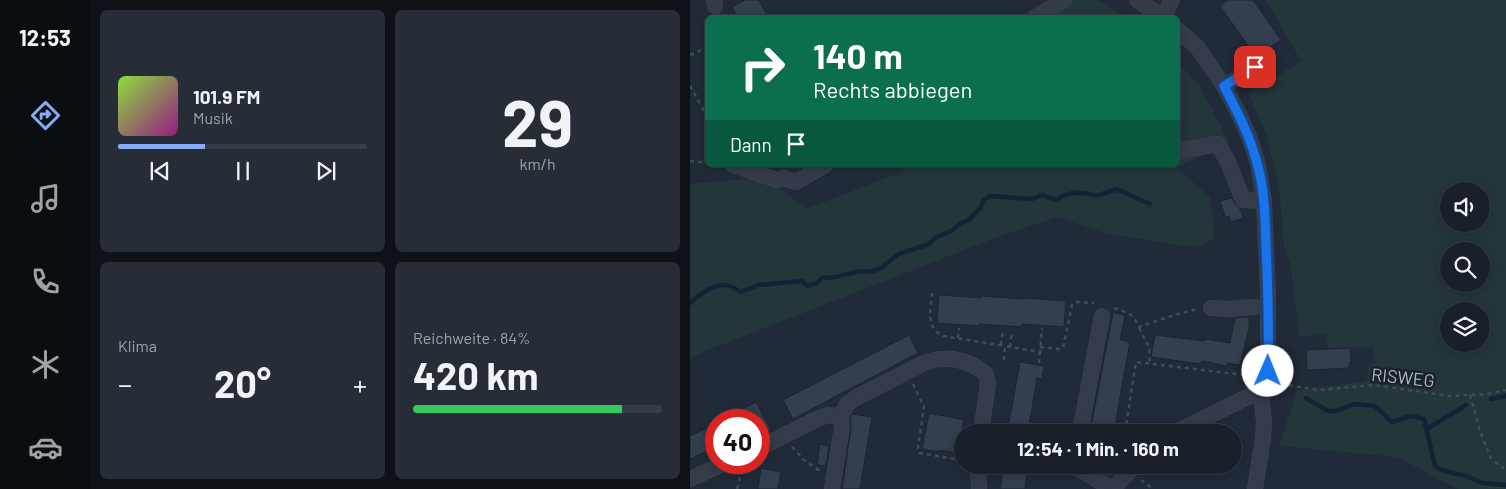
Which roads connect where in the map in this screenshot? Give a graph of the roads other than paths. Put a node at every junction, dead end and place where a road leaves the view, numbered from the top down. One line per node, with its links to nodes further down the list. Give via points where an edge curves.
1 (1064, 0): 4 (street)
2 (1137, 0): 5 (street)
3 (1172, 0): 6 (street)
4 (1039, 15)
5 (1160, 15)
6 (1164, 15)
7 (1180, 32): 9 (street, via 1198,48)
8 (1255, 67): 9 (street)
9 (1224, 86): 13 (street, via 1250,140)
10 (1180, 151): 13 (street, via 1218,144 1243,200)
11 (739, 167): 12 (street, via 778,180 783,178 796,182)
12 (821, 167)
13 (1264, 201): 17 (street, via 1268,300)
14 (1255, 307): 15 (street)
15 (1211, 308)
16 (1102, 316): 20 (street)
17 (1264, 387): 21 (street); 31 (street, via 1263,438)
18 (840, 414): 19 (street, via 857,397 926,362 948,358 970,362 986,374 988,384); 22 (street, via 817,419); 28 (street, via 842,427)
19 (982, 424)
20 (1082, 424)
21 (1192, 424)
22 (770, 442)
23 (705, 472): 27 (street)
24 (978, 474): 29 (street)
25 (1087, 474): 30 (street)
26 (1126, 474): 30 (street)
27 (690, 478)
28 (832, 489)
29 (979, 489)
30 (1112, 489)
31 (1255, 489)

